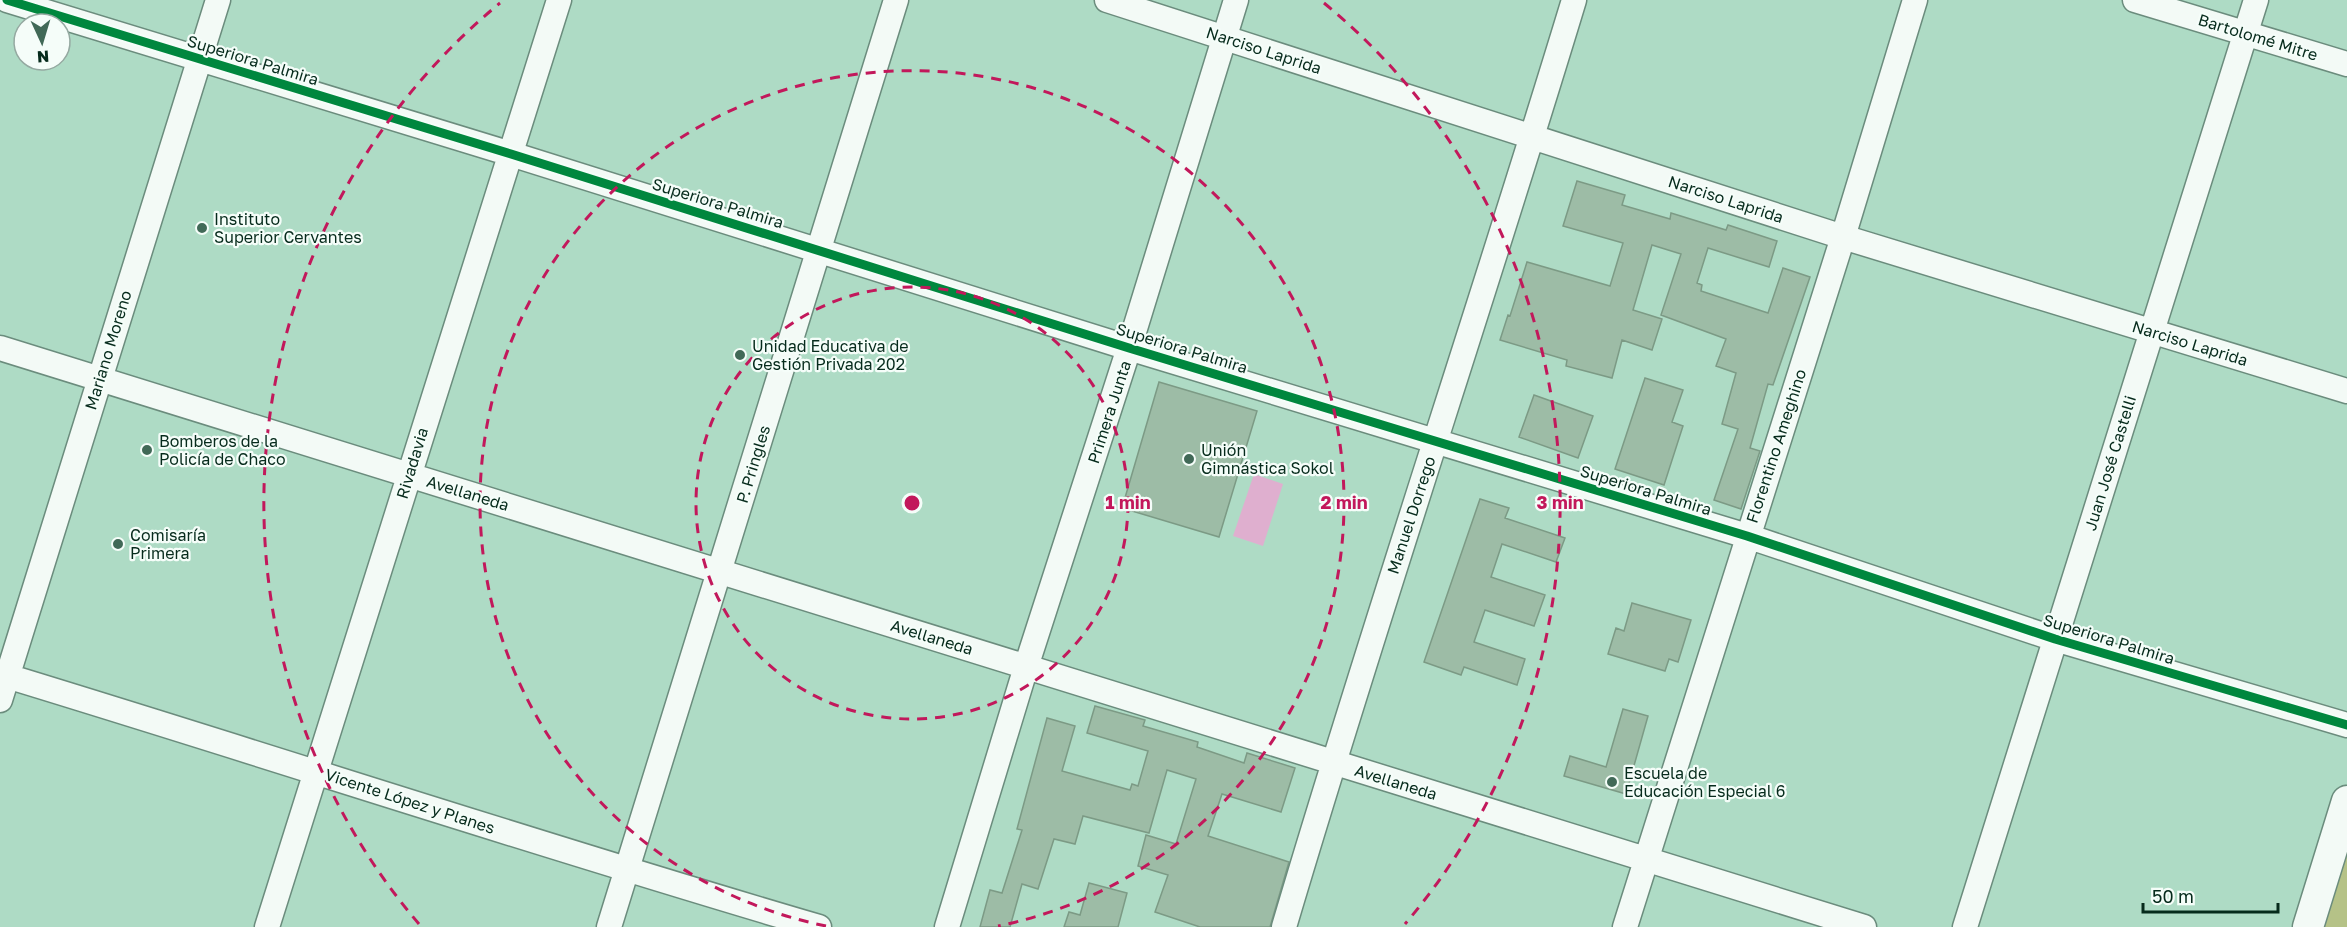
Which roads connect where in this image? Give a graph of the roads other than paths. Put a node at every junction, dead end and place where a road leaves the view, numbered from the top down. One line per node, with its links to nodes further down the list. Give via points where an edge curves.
1 (7, 0): 13 (street, Superiora Palmira)
2 (218, 0): 13 (street, Mariano Moreno)
3 (559, 0): 16 (street, Rivadavia)
4 (896, 0): 18 (street, P. Pringles)
5 (1107, 0): 12 (street, Narciso Laprida)
6 (1236, 0): 12 (street, Primera Junta)
7 (1574, 0): 15 (street, Manuel Dorrego)
8 (1916, 0): 17 (street, Florentino Ameghino)
9 (2135, 0): 11 (street, Bartolomé Mitre)
10 (2256, 0): 11 (street, Juan José Castelli)
11 (2246, 34): 14 (street, Bartolomé Mitre); 19 (street, Juan José Castelli)
12 (1225, 37): 15 (street, Narciso Laprida); 21 (street, Primera Junta)
13 (200, 59): 16 (street, Superiora Palmira); 22 (street, Mariano Moreno)
14 (2347, 64)
15 (1533, 137): 17 (street, Narciso Laprida); 24 (street, Manuel Dorrego)
16 (511, 154): 18 (street, Superiora Palmira); 25 (street, Rivadavia)
17 (1843, 237): 19 (street, Narciso Laprida); 26 (street, Florentino Ameghino)
18 (820, 250): 21 (street, Superiora Palmira); 27 (street, P. Pringles)
19 (2152, 331): 23 (street, Narciso Laprida); 28 (street, Juan José Castelli)
20 (0, 348): 22 (street, Avellaneda)
21 (1129, 348): 24 (street, Superiora Palmira); 29 (street, Primera Junta)
22 (99, 379): 25 (street, Avellaneda); 30 (street, Mariano Moreno)
23 (2347, 391)
24 (1435, 441): 26 (street, Superiora Palmira); 33 (street, Manuel Dorrego)
25 (408, 475): 27 (street, Avellaneda); 34 (street, Rivadavia)
26 (1747, 536): 28 (street, Superiora Palmira); 36 (street, Florentino Ameghino)
27 (719, 571): 29 (street, Avellaneda); 37 (street, P. Pringles)
28 (2055, 639): 32 (street, Superiora Palmira); 45 (street, Juan José Castelli)
29 (1026, 667): 33 (street, Avellaneda); 41 (street, Primera Junta)
30 (4, 675): 31 (street, Mariano Moreno); 34 (street, Vicente López y Planes)
31 (0, 699)
32 (2347, 725)
33 (1333, 762): 36 (street, Avellaneda); 42 (street, Manuel Dorrego)
34 (317, 771): 37 (street, Vicente López y Planes); 38 (street, Rivadavia)
35 (2347, 801): 46 (main road)
36 (1645, 859): 43 (street, Florentino Ameghino); 44 (street, Avellaneda)
37 (628, 871): 39 (street, P. Pringles); 40 (street, Vicente López y Planes)
38 (267, 927)
39 (609, 927)
40 (819, 927)
41 (947, 927)
42 (1284, 927)
43 (1624, 927)
44 (1864, 927)
45 (1965, 927)
46 (2308, 927)

